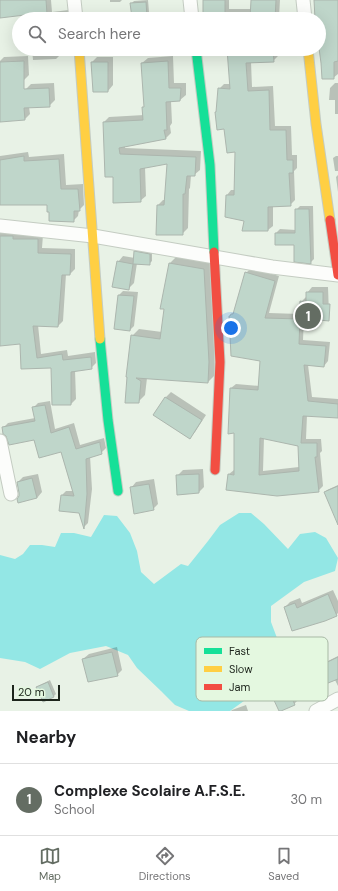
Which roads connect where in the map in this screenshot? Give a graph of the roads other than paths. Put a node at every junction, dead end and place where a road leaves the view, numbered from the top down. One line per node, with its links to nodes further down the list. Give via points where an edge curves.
1 (74, 0): 4 (street)
2 (190, 0): 5 (street)
3 (303, 0): 6 (street)
4 (75, 12)
5 (191, 12)
6 (304, 12)
7 (80, 56): 11 (street)
8 (197, 56): 12 (street, via 210,165)
9 (309, 56): 13 (street)
10 (0, 226): 11 (street)
11 (93, 236): 12 (street); 17 (street, via 102,362)
12 (215, 256): 13 (street, via 272,267); 16 (street, via 220,362)
13 (338, 275)
14 (0, 442): 15 (street)
15 (2, 458): 18 (street)
16 (216, 470)
17 (118, 491)
18 (11, 494)
19 (334, 704): 20 (street)
20 (316, 711)

